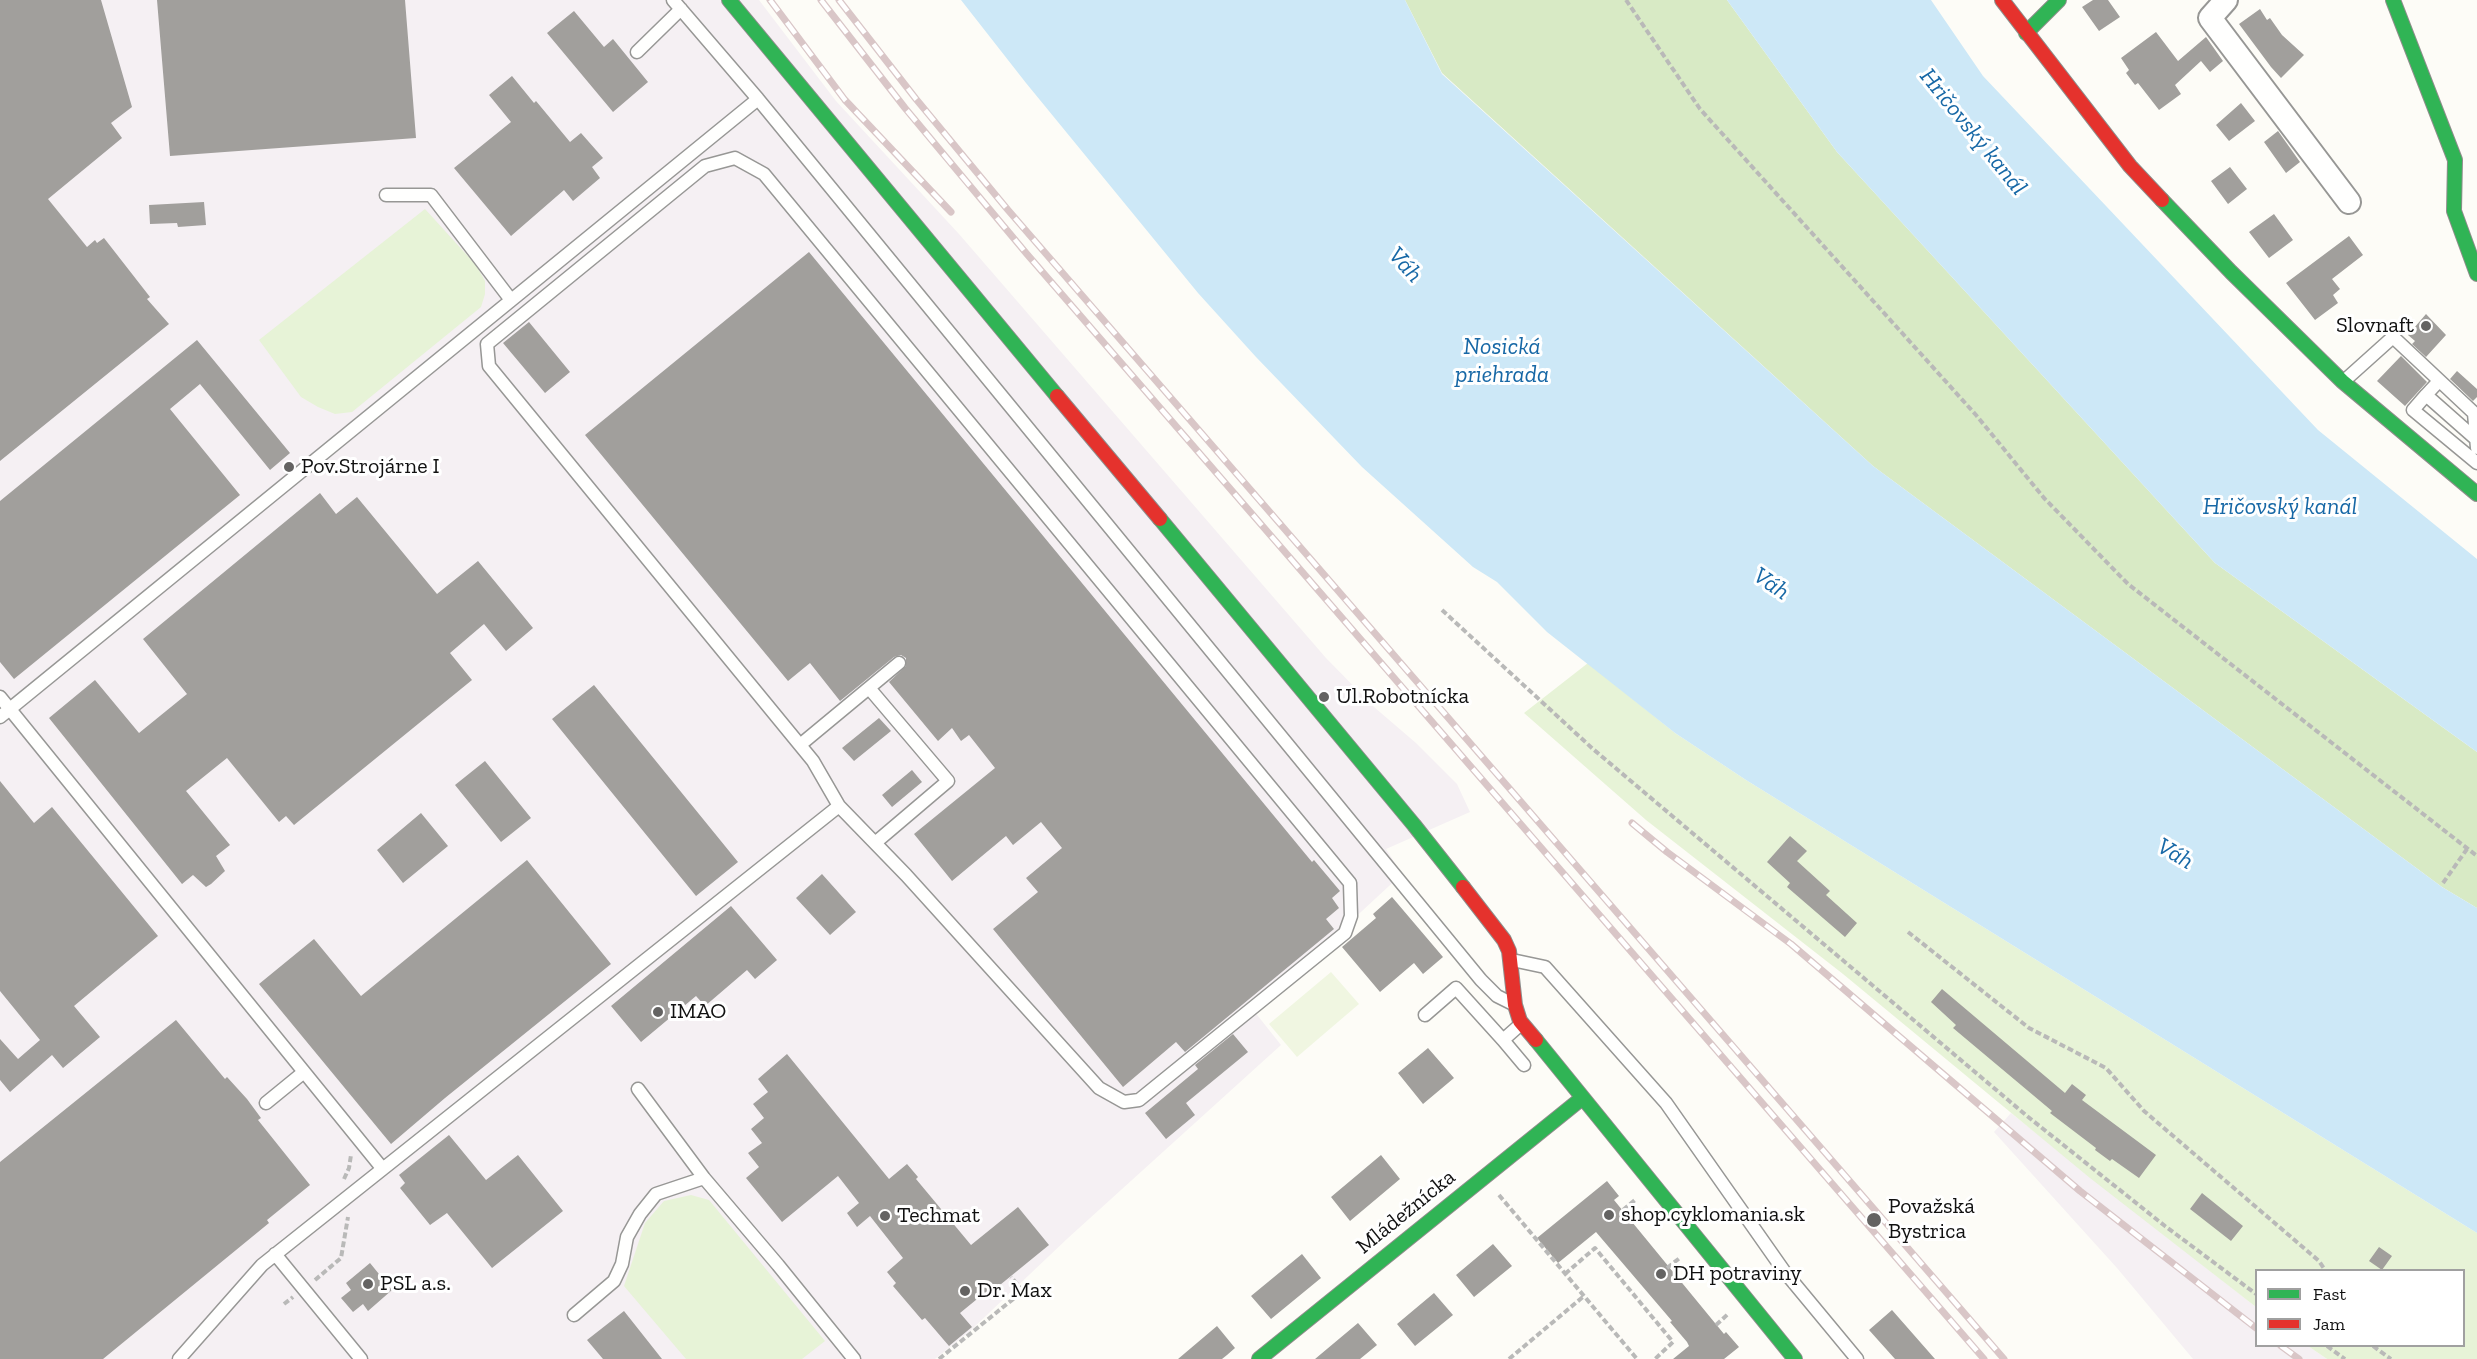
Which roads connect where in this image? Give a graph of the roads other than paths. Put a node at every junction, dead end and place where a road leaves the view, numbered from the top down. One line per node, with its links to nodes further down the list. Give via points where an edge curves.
1 (729, 0): 23 (street)
2 (2002, 0): 7 (street)
3 (2059, 0): 7 (street)
4 (2226, 0): 11 (street, via 2210,18)
5 (2393, 0): 12 (street, via 2455,160 2454,211)
6 (677, 4): 8 (lane); 9 (lane)
7 (2026, 33): 14 (street, via 2130,166)
8 (637, 52)
9 (758, 99): 13 (lane); 33 (lane, via 1473,970 1497,996)
10 (386, 195): 13 (lane, via 431,195)
11 (2349, 202)
12 (2477, 274)
13 (511, 300): 26 (lane)
14 (2343, 381): 15 (lane, via 2393,337); 20 (street)
15 (2439, 381): 16 (lane); 17 (lane, via 2475,413)
16 (2426, 395): 17 (lane); 19 (lane, via 2413,410)
17 (2476, 439): 18 (lane)
18 (2477, 448)
19 (2477, 463)
20 (2477, 489)
21 (899, 663): 22 (lane)
22 (869, 688): 27 (lane); 31 (lane, via 948,781)
23 (1307, 696): 25 (lane); 30 (street)
24 (0, 697): 26 (lane)
25 (1332, 702)
26 (5, 713): 38 (lane)
27 (800, 746): 29 (lane); 31 (lane, via 489,366 487,344 705,166 735,158 764,174 1350,883 1351,916 1345,933 1139,1100 1124,1102 1099,1088)
28 (1416, 803): 30 (lane)
29 (838, 806): 31 (lane); 42 (lane)
30 (1414, 825): 32 (street, via 1504,940)
31 (875, 843)
32 (1511, 960): 33 (street); 51 (lane, via 1545,967 1666,1104 1784,1271)
33 (1515, 1005): 35 (street)
34 (1425, 1015): 36 (lane, via 1456,988)
35 (1522, 1023): 36 (lane); 40 (street)
36 (1503, 1040): 37 (lane)
37 (1524, 1065)
38 (304, 1072): 41 (lane); 42 (lane)
39 (638, 1089): 43 (lane)
40 (1581, 1099): 46 (street); 50 (street, Mládežnícka)
41 (266, 1103)
42 (382, 1168): 44 (lane)
43 (704, 1178): 45 (lane, via 656,1194 627,1237 614,1281); 49 (lane)
44 (275, 1254): 47 (lane); 48 (lane)
45 (574, 1315)
46 (1783, 1355)
47 (179, 1359)
48 (361, 1359)
49 (854, 1359)
50 (1259, 1359)
51 (1857, 1359)

